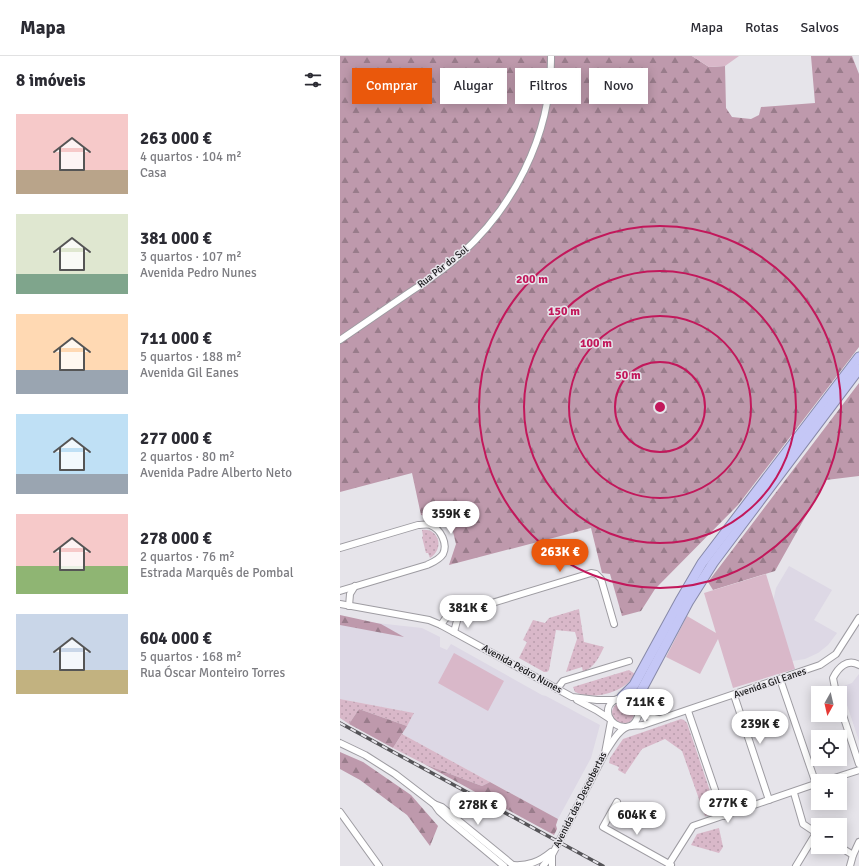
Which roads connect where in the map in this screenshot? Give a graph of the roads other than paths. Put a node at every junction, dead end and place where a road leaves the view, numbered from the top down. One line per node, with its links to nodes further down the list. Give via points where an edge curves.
1 (551, 56): 2 (street, Rua Pôr do Sol, via 547,100 535,146 518,183 493,221 474,243 451,263)
2 (340, 340)
3 (859, 357): 22 (highway, via 702,563 634,685)
4 (859, 369): 23 (highway, via 712,563 641,691)
5 (340, 548): 6 (street, via 418,525 429,524 437,528 442,536 445,544 443,553 437,560)
6 (355, 586): 7 (street); 9 (street, via 350,594)
7 (340, 591)
8 (340, 604): 9 (street, Avenida Pedro Nunes)
9 (349, 606): 13 (street, Avenida Pedro Nunes, via 424,619)
10 (464, 611): 12 (street, via 594,573 601,579); 13 (street, via 447,617); 14 (street, via 459,614)
11 (859, 618): 17 (street, Avenida Gil Eanes, via 832,658 814,668)
12 (614, 624)
13 (441, 625): 14 (street, Avenida Pedro Nunes)
14 (454, 632): 19 (street, Avenida Pedro Nunes)
15 (629, 660): 19 (street, via 563,681)
16 (859, 665): 18 (street, via 849,662 841,666 833,678)
17 (780, 679): 20 (street, Avenida Gil Eanes); 33 (street)
18 (835, 686)
19 (557, 689): 21 (street, Avenida Pedro Nunes)
20 (734, 695): 24 (street, Avenida Gil Eanes); 37 (street)
21 (572, 697): 22 (street, Avenida Pedro Nunes, via 587,700); 26 (street)
22 (618, 699): 23 (street, via 630,699); 26 (street, via 610,705)
23 (638, 707): 25 (street, via 649,718); 28 (street, via 637,720)
24 (688, 710): 25 (street, Avenida Gil Eanes); 41 (street)
25 (660, 719): 28 (street, Avenida Gil Eanes)
26 (611, 720): 28 (street, via 618,726); 30 (street, Avenida das Descobertas)
27 (845, 722): 31 (street)
28 (629, 727): 30 (street, via 613,740)
29 (340, 743): 39 (street, via 382,764)
30 (605, 753): 46 (street, Avenida das Descobertas)
31 (859, 764)
32 (859, 770): 34 (street)
33 (813, 774)
34 (847, 774)
35 (811, 786): 36 (street)
36 (794, 793): 37 (street); 42 (street, via 803,824)
37 (769, 800): 41 (street)
38 (617, 802): 48 (street, via 603,827)
39 (434, 804): 50 (street, via 450,821); 51 (street, via 442,807)
40 (340, 812): 49 (street)
41 (724, 816): 48 (street, via 694,826)
42 (811, 829)
43 (811, 842): 54 (street)
44 (859, 842): 47 (street)
45 (847, 851): 47 (street)
46 (554, 852): 51 (street, via 534,864); 52 (street, Avenida das Descobertas); 53 (street, Avenida das Descobertas)
47 (853, 855): 55 (street)
48 (671, 865)
49 (379, 866)
50 (504, 866)
51 (513, 866)
52 (543, 866)
53 (552, 866)
54 (796, 866)
55 (850, 866)

